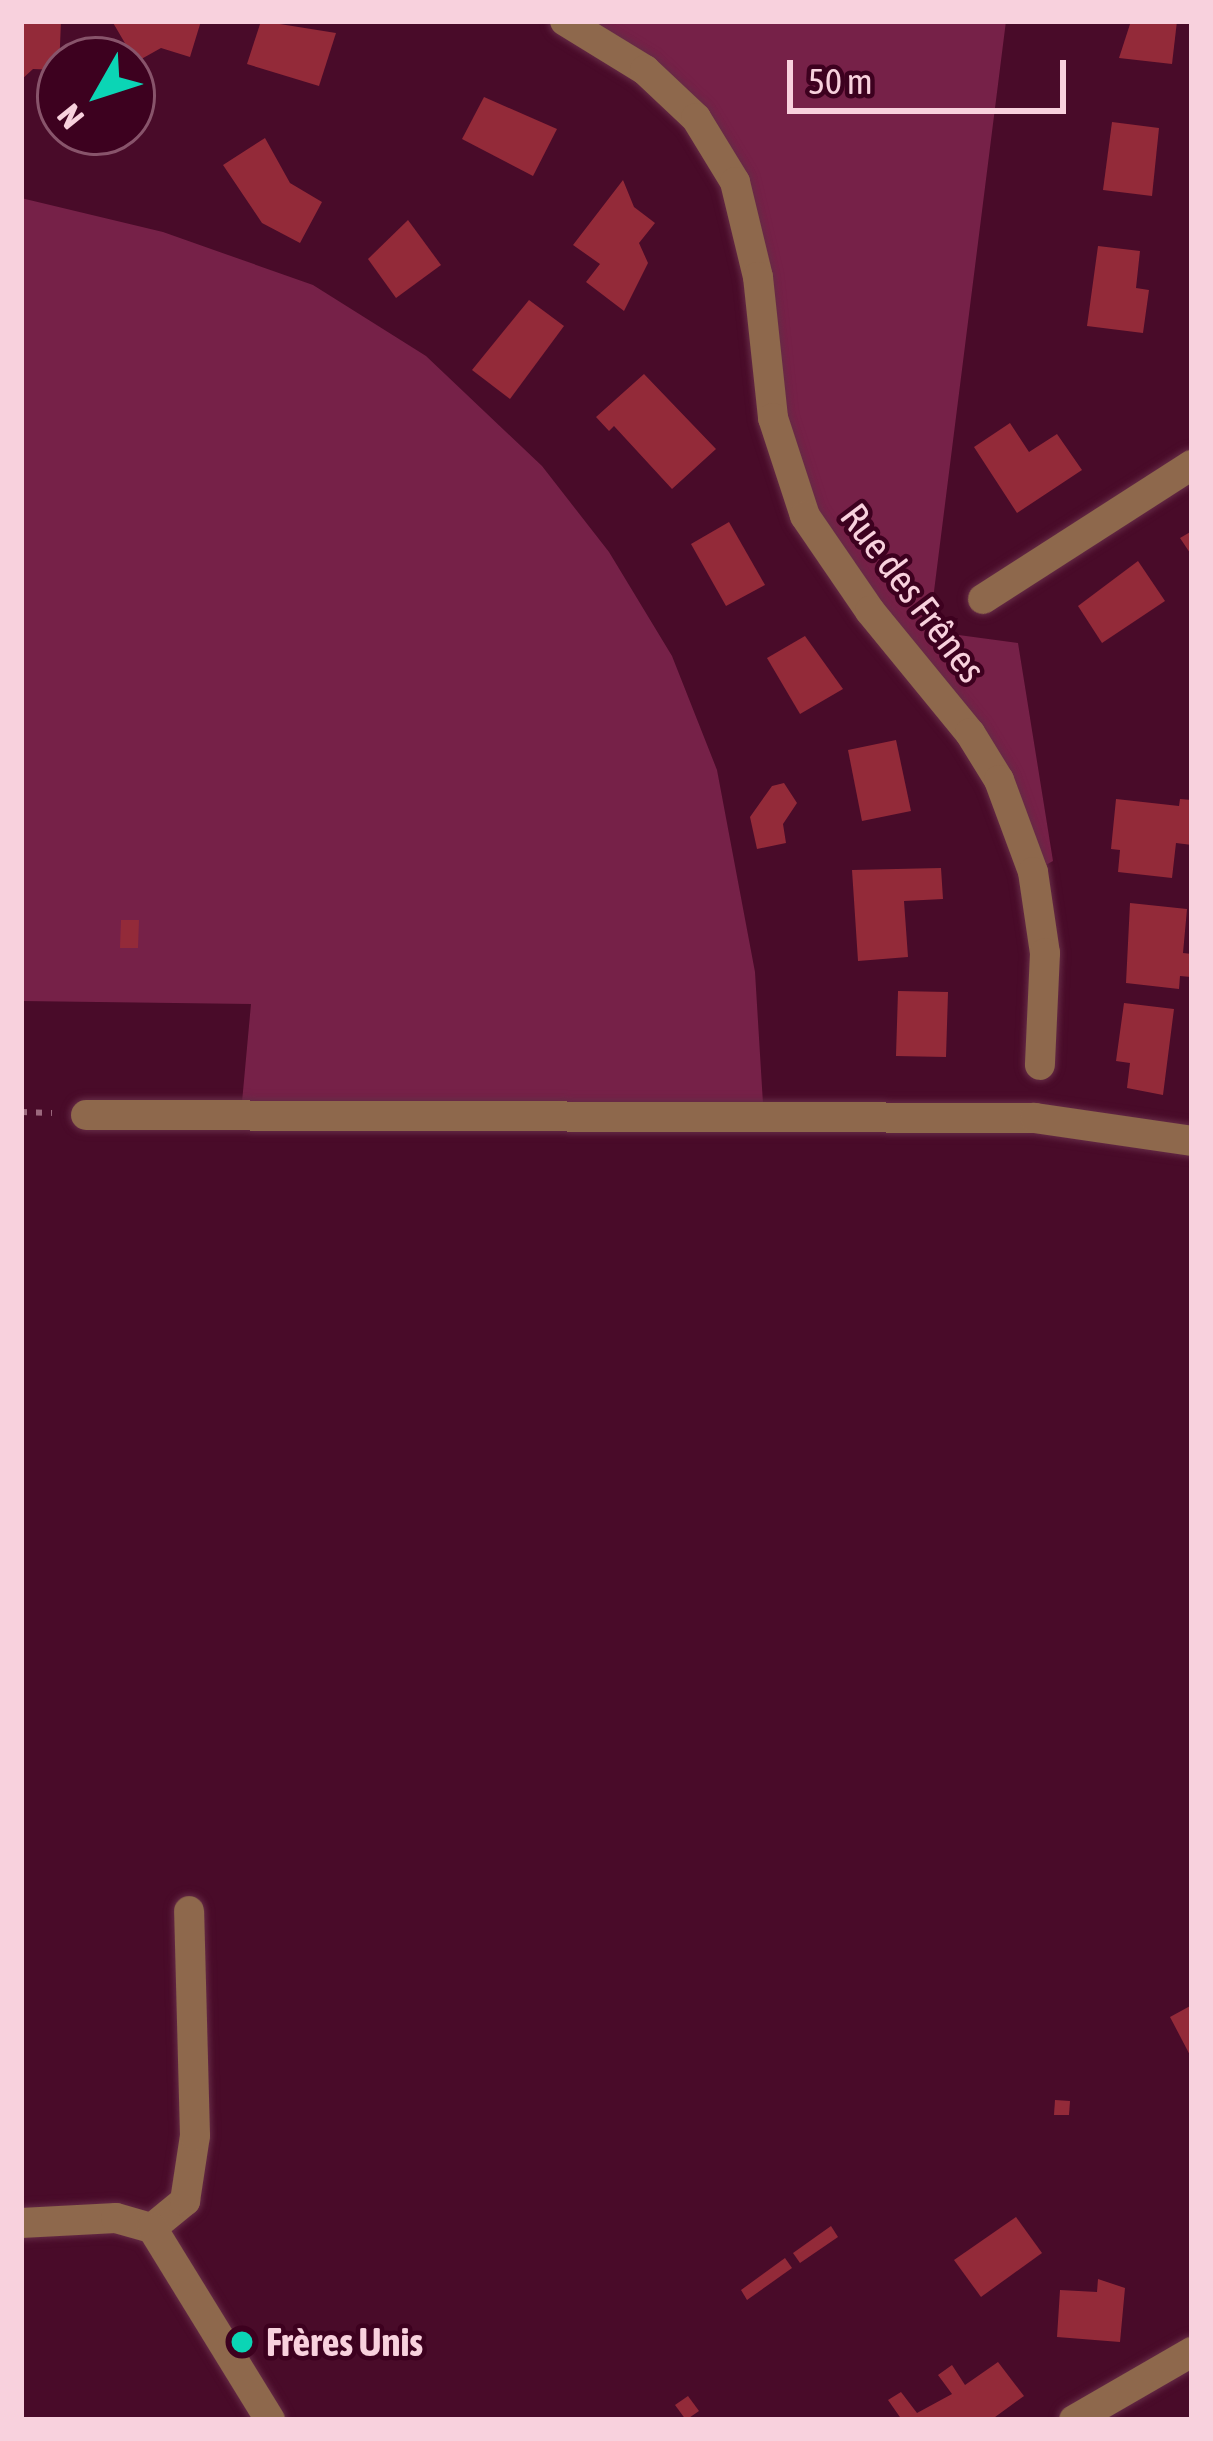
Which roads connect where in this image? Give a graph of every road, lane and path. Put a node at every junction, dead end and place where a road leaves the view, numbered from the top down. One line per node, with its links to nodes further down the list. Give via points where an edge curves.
1 (565, 21): 5 (street, Rue des Frênes, via 645,70 696,118 735,182 758,277 772,418 806,516 999,780 1034,872 1045,953)
2 (1192, 465): 3 (street)
3 (983, 599)
4 (86, 1115): 5 (street)
5 (1035, 1118): 6 (street)
6 (1192, 1142)
7 (189, 1911): 9 (street, via 195,2136 184,2201)
8 (21, 2223): 9 (street, via 116,2218)
9 (152, 2228): 11 (street)
10 (1192, 2352): 12 (street)
11 (255, 2414)
12 (1074, 2420)

